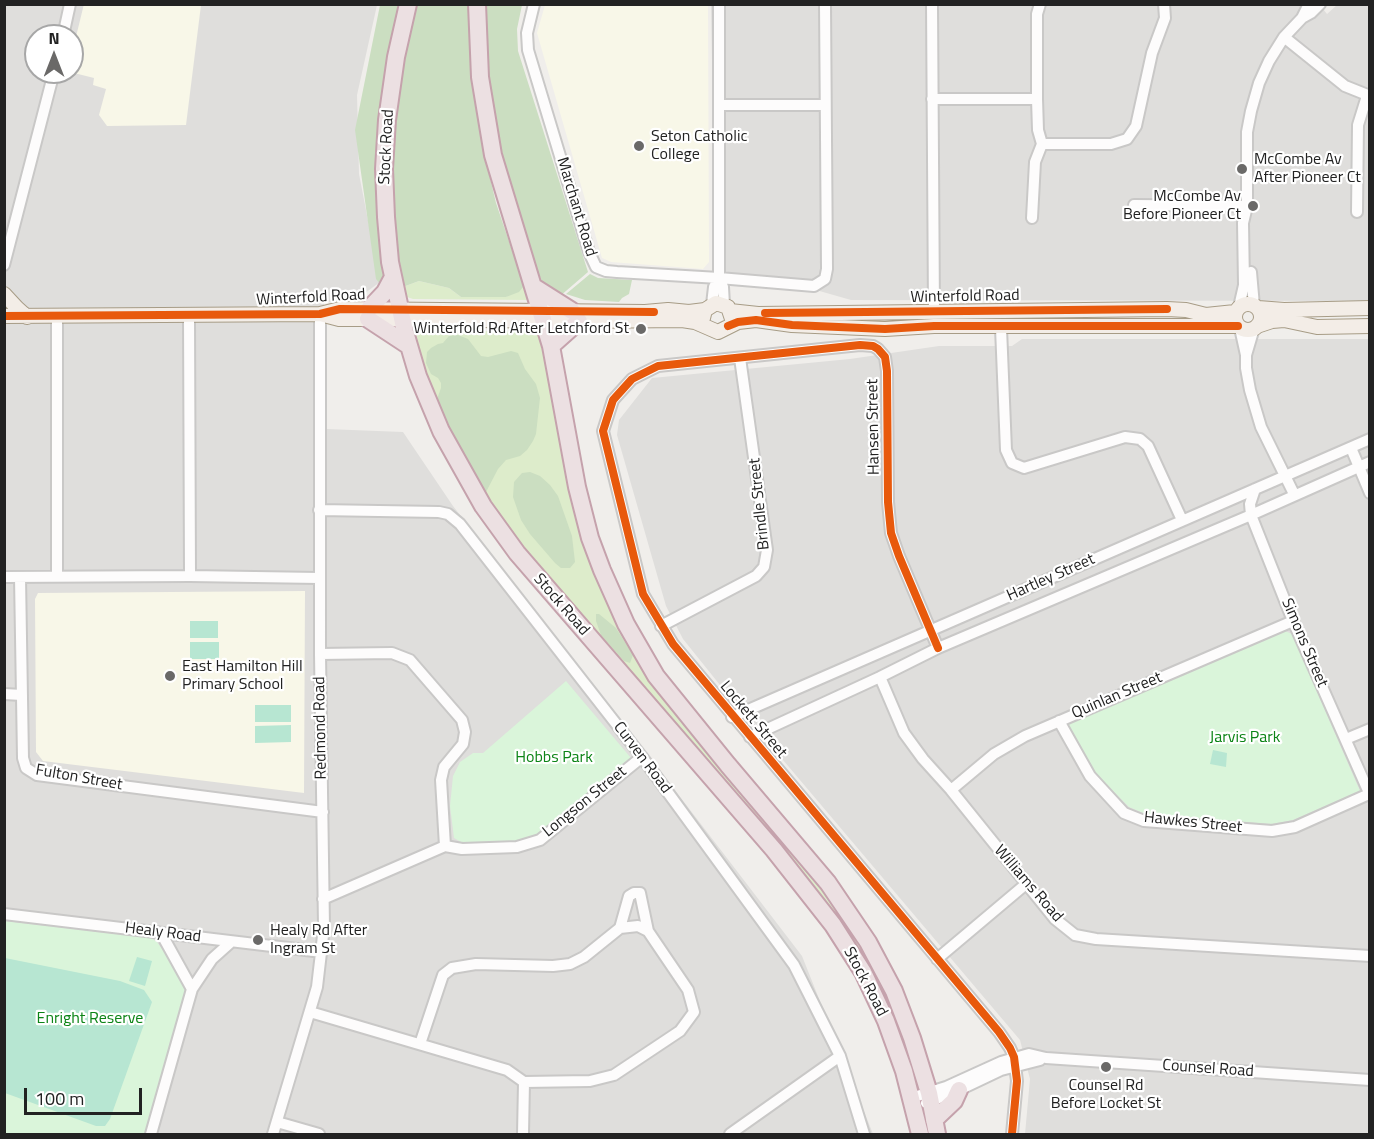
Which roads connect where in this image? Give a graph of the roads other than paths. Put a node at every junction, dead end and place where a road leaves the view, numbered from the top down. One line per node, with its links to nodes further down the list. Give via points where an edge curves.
1 (70, 4): 13 (street)
2 (408, 4): 28 (highway, Stock Road, via 394,68 385,142 386,217)
3 (477, 4): 30 (highway, Stock Road, via 478,58 487,128 500,184)
4 (534, 4): 29 (street, Marchant Road, via 527,33 528,50 594,263 600,269 617,272)
5 (719, 4): 19 (street)
6 (825, 4): 20 (street)
7 (932, 4): 17 (street)
8 (1040, 4): 18 (street)
9 (1164, 4): 21 (street, via 1165,18 1152,53 1136,126 1127,139 1111,144)
10 (1309, 4): 12 (street)
11 (1320, 4): 12 (street)
12 (1302, 18): 14 (street)
13 (66, 24)
14 (1284, 37): 16 (street, via 1345,86); 23 (street, via 1263,72 1248,121)
15 (51, 84): 26 (street)
16 (1368, 96): 24 (street, via 1358,125)
17 (932, 99): 18 (street); 35 (street)
18 (1037, 99): 21 (street)
19 (720, 105): 20 (street); 29 (street)
20 (825, 105): 29 (street, Marchant Road, via 825,279 814,286)
21 (1042, 144): 25 (street, via 1035,162)
22 (1134, 205): 23 (street)
23 (1247, 206): 33 (street); 46 (street, via 1243,224)
24 (1357, 212)
25 (1032, 218)
26 (5, 264): 27 (street)
27 (4, 270)
28 (393, 277): 38 (highway); 39 (highway, Stock Road)
29 (719, 278): 32 (street, via 714,287)
30 (534, 287): 42 (highway, Stock Road); 43 (highway)
31 (4, 294): 44 (main road)
32 (718, 307): 36 (main road, Winterfold Road, via 758,314); 43 (main road, Winterfold Road, via 689,312); 47 (main road, via 732,319); 49 (main road, via 704,321)
33 (1256, 307): 34 (main road); 46 (main road, via 1247,304); 46 (main road, via 1261,319)
34 (1370, 308)
35 (934, 311): 36 (main road, Winterfold Road); 46 (main road, Winterfold Road, via 1167,309)
36 (839, 312): 50 (street)
37 (320, 314): 38 (main road, Winterfold Road, via 340,309); 41 (main road, Winterfold Road); 65 (street, Redmond Road)
38 (368, 314): 39 (main road, Winterfold Road); 52 (highway)
39 (400, 314): 42 (main road, Winterfold Road); 52 (highway, Stock Road)
40 (4, 316): 44 (main road, Winterfold Road)
41 (189, 316): 45 (main road, Winterfold Road); 69 (street)
42 (542, 316): 43 (main road, Winterfold Road); 53 (highway, Stock Road)
43 (575, 316): 49 (main road, Winterfold Road, via 682,320); 53 (highway)
44 (27, 317): 45 (main road, Winterfold Road)
45 (57, 317): 68 (street)
46 (1244, 321): 48 (main road, Winterfold Road, via 1284,320 1317,327); 51 (main road, Winterfold Road); 61 (street, via 1247,378 1254,407)
47 (728, 326): 49 (main road, Winterfold Road, via 718,332); 50 (main road, Winterfold Road, via 756,320)
48 (1370, 326)
49 (707, 327)
50 (838, 327): 51 (main road, Winterfold Road); 54 (street)
51 (1001, 328): 67 (street, via 1006,450 1011,464 1024,468 1125,437 1140,439 1148,446)
52 (409, 346): 110 (highway, Stock Road, via 441,431 498,527 539,581 774,850 833,926 874,995 896,1046)
53 (551, 346): 109 (highway, Stock Road, via 584,516 626,624 675,701 812,863 856,923 894,990)
54 (837, 347): 55 (street, Hansen Street); 75 (street, Hansen Street, via 873,346 885,357 890,524 895,546)
55 (740, 358): 56 (street, Hansen Street); 74 (street, Brindle Street, via 767,550 764,567 756,576)
56 (658, 366): 74 (street, Lockett Street, via 632,378 613,400 603,431 643,594)
57 (1370, 440): 58 (street, Hartley Street)
58 (1351, 448): 60 (street); 61 (street, Hartley Street)
59 (1370, 462): 60 (street, Hartley Street)
60 (1359, 467): 63 (street); 64 (street, Hartley Street)
61 (1285, 477): 62 (street, Hartley Street); 64 (street)
62 (1255, 489): 66 (street); 67 (street, Hartley Street)
63 (1370, 493)
64 (1294, 494): 66 (street, Hartley Street)
65 (319, 510): 72 (street, Redmond Road); 86 (street, Curven Road, via 448,514 460,524)
66 (1251, 515): 73 (street, Simons Street); 76 (street, Hartley Street)
67 (1182, 520): 75 (street, Hartley Street)
68 (57, 576): 69 (street); 70 (street)
69 (190, 576): 72 (street)
70 (20, 577): 71 (street); 80 (street, Fulton Street)
71 (4, 578)
72 (319, 578): 77 (street, Redmond Road)
73 (1293, 621): 82 (street, Quinlan Street); 85 (street, Simons Street)
74 (661, 626): 81 (street, Lockett Street)
75 (930, 630): 76 (street, Hansen Street); 81 (street, Hartley Street)
76 (938, 648): 78 (street, Hartley Street)
77 (320, 654): 89 (street, Redmond Road); 90 (street, via 392,653 410,660 462,720 463,744 444,768 441,780)
78 (880, 677): 84 (street, Hartley Street); 87 (street, Williams Road, via 904,733)
79 (4, 694): 80 (street)
80 (22, 695): 89 (street, Fulton Street, via 23,758 26,768 37,775)
81 (732, 717): 84 (street, Lockett Street)
82 (1059, 721): 87 (street, Quinlan Street, via 994,754); 88 (street, Hawkes Street, via 1090,776 1124,813 1144,821 1272,831 1295,826)
83 (1370, 729): 85 (street)
84 (750, 737): 100 (street, Lockett Street)
85 (1346, 739): 88 (street, Simons Street)
86 (642, 757): 90 (street, Longson Street, via 540,840 517,847); 104 (street, Curven Road, via 794,965)
87 (951, 790): 91 (street, Williams Road)
88 (1369, 795)
89 (323, 812): 92 (street, Redmond Road)
90 (445, 846): 92 (street, Longson Street)
91 (1026, 884): 99 (street, Williams Road, via 1055,919 1075,934 1096,939); 100 (street)
92 (323, 899): 98 (street, Redmond Road)
93 (4, 914): 96 (street, Healy Road)
94 (620, 928): 95 (street, via 638,926); 95 (street, via 629,896 640,893); 103 (street, via 570,964 476,964 452,968 443,975)
95 (648, 931): 107 (street, via 688,990 694,1012 680,1031 614,1075 590,1081)
96 (161, 933): 97 (street, Healy Road); 101 (street)
97 (231, 942): 98 (street, Healy Road); 101 (street, via 212,959)
98 (322, 952): 102 (street, Redmond Road)
99 (1370, 956)
100 (937, 959): 105 (street, Lockett Street, via 999,1032)
101 (192, 988): 114 (street)
102 (310, 1012): 103 (street); 111 (street, Redmond Road)
103 (420, 1044): 107 (street, via 507,1070)
104 (840, 1056): 113 (street); 118 (street, Curven Road)
105 (1015, 1061): 106 (street, Counsel Road, via 1046,1058); 108 (street, Counsel Road); 109 (street, Counsel Road); 120 (street)
106 (1370, 1080)
107 (524, 1082): 117 (street)
108 (959, 1090): 109 (street, Counsel Road); 112 (highway)
109 (929, 1097): 110 (street, Counsel Road); 112 (highway, Stock Road)
110 (913, 1102): 119 (highway, Stock Road)
111 (277, 1122): 115 (street, Redmond Road); 116 (street)
112 (935, 1127)
113 (737, 1132)
114 (151, 1134)
115 (273, 1134)
116 (319, 1134)
117 (523, 1134)
118 (864, 1134)
119 (920, 1134)
120 (1012, 1134)

